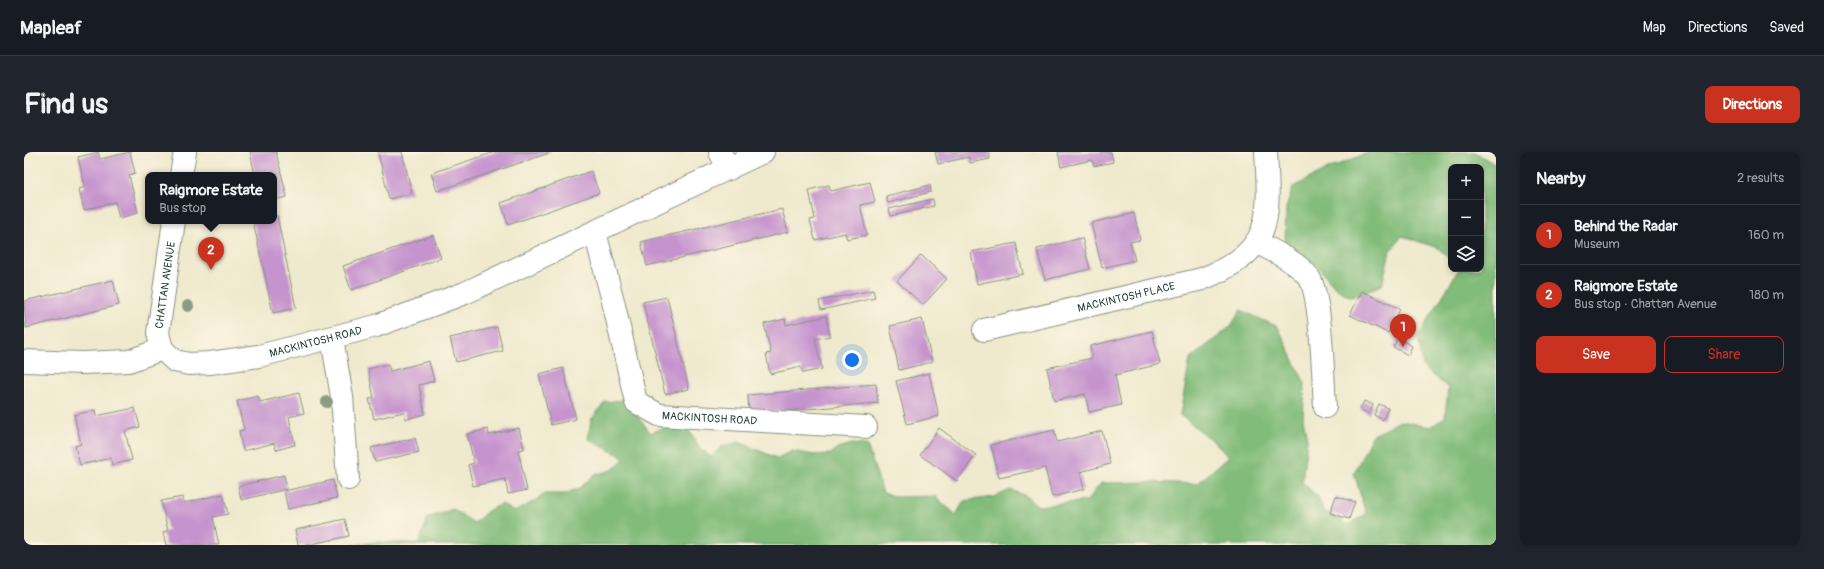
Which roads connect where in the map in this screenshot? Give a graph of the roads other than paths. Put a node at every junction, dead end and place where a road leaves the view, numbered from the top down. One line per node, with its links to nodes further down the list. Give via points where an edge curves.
1 (185, 152): 5 (street)
2 (763, 152): 4 (street, MACKINTOSH ROAD)
3 (1266, 152): 8 (street, via 1268,203 1265,223)
4 (724, 160): 7 (street, MACKINTOSH ROAD)
5 (182, 172)
6 (174, 224): 11 (street, CHATTAN AVENUE, via 158,333)
7 (595, 232): 10 (street, MACKINTOSH ROAD, via 465,293 376,326); 14 (street, MACKINTOSH ROAD, via 636,402 659,415)
8 (1257, 242): 9 (street, MACKINTOSH PLACE, via 1242,259 1202,279); 13 (street, via 1297,266 1309,277 1317,298)
9 (984, 330)
10 (332, 338): 11 (street, MACKINTOSH ROAD, via 259,356 210,363 189,364 176,360); 15 (street, via 342,398)
11 (162, 349): 12 (street, via 129,361)
12 (24, 361)
13 (1325, 407)
14 (866, 427)
15 (348, 480)

